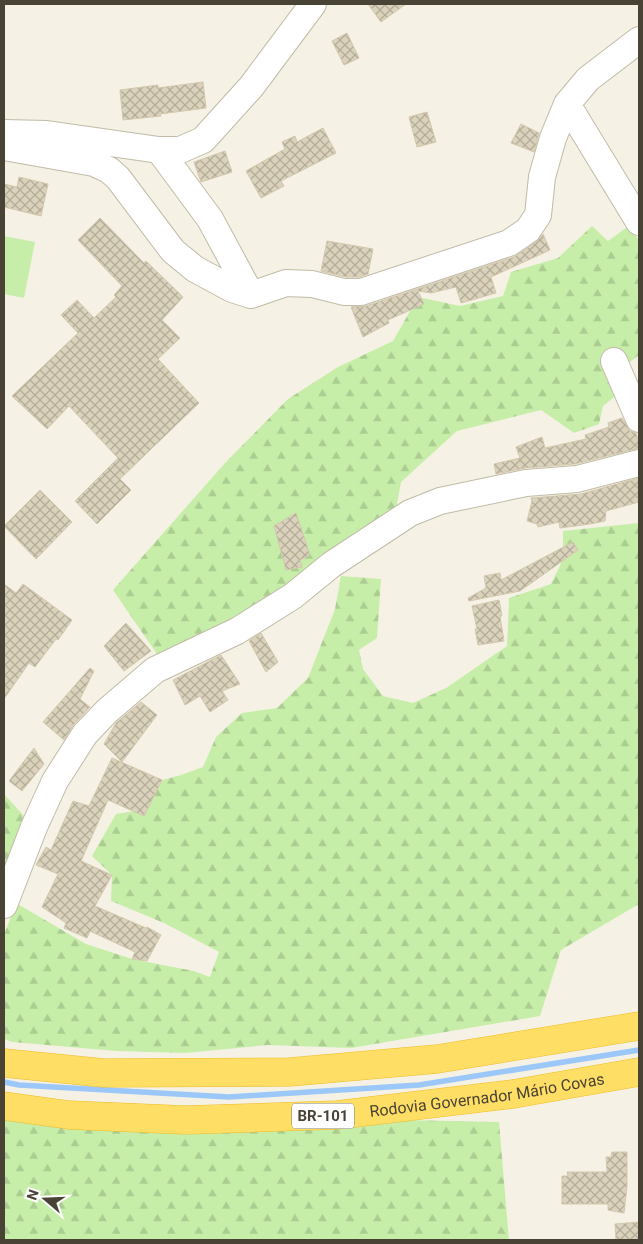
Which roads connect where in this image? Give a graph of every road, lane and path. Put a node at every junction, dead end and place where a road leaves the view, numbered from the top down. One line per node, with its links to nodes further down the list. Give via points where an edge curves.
1 (313, 4): 6 (street, via 251,87 203,140 180,150)
2 (639, 40): 3 (street, via 588,79)
3 (567, 104): 7 (street); 8 (street, via 542,177 538,215 528,230 509,243 361,292 286,283)
4 (4, 132): 6 (street, via 47,134)
5 (4, 147): 8 (street, via 94,163 109,170 173,251 195,269 232,289)
6 (160, 150): 8 (street, via 210,219)
7 (639, 222)
8 (251, 295)
9 (614, 361): 10 (street)
10 (639, 419)
11 (639, 463): 12 (street, via 576,479 526,483 440,501 410,513 237,631 155,670 85,734 60,773 34,827)
12 (4, 905)
13 (639, 1026): 14 (highway, via 437,1059 290,1072 104,1073)
14 (4, 1063)
15 (639, 1072): 16 (highway, Rodovia Governador Mário Covas / BR-101, via 513,1094 337,1116 186,1120 69,1115)
16 (4, 1106)

